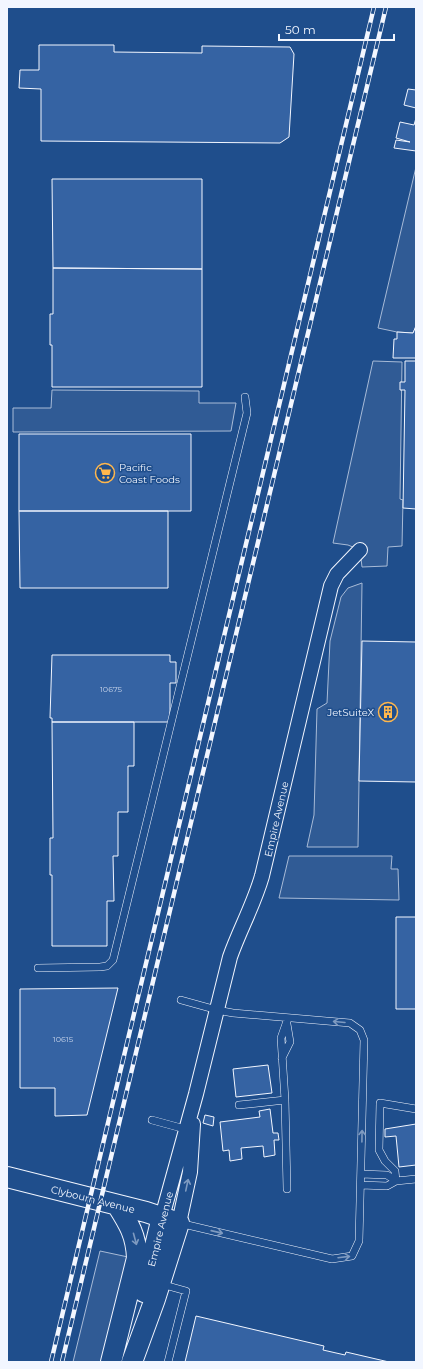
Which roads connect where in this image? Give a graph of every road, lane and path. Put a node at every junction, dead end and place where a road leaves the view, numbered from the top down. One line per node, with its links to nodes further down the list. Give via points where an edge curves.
1 (245, 397): 3 (lane, via 247,412 113,960 100,967)
2 (360, 550): 5 (street, Empire Avenue, via 337,574 331,586 262,876 256,898 235,944)
3 (38, 968)
4 (181, 1000): 5 (lane)
5 (217, 1010): 6 (lane); 7 (street, Empire Avenue)
6 (287, 1020): 8 (lane, via 281,1038); 13 (lane, one-way to 6, via 364,1040 360,1030 350,1023)
7 (196, 1094): 12 (street, Empire Avenue); 20 (street, Empire Avenue, one-way to 7, via 190,1172)
8 (285, 1100): 9 (lane); 18 (lane)
9 (239, 1104)
10 (416, 1110): 16 (lane, via 380,1103 379,1150 395,1171)
11 (152, 1120): 12 (lane)
12 (186, 1129): 20 (street, Empire Avenue)
13 (361, 1174): 16 (lane, via 387,1175); 17 (lane)
14 (7, 1178): 19 (main road, Clybourn Avenue)
15 (416, 1179): 16 (lane)
16 (396, 1180): 17 (lane, via 387,1186)
17 (361, 1185): 20 (lane, one-way to 17, via 332,1259 352,1256 359,1241)
18 (287, 1189)
19 (117, 1205): 20 (main road, Clybourn Avenue); 22 (main road, one-way to 22, via 136,1241 137,1258)
20 (170, 1220): 21 (main road, Empire Avenue); 23 (main road, Empire Avenue)
21 (160, 1284): 24 (main road, Empire Avenue); 25 (lane, via 186,1291)
22 (111, 1362)
23 (119, 1362)
24 (132, 1362)
25 (168, 1362)

